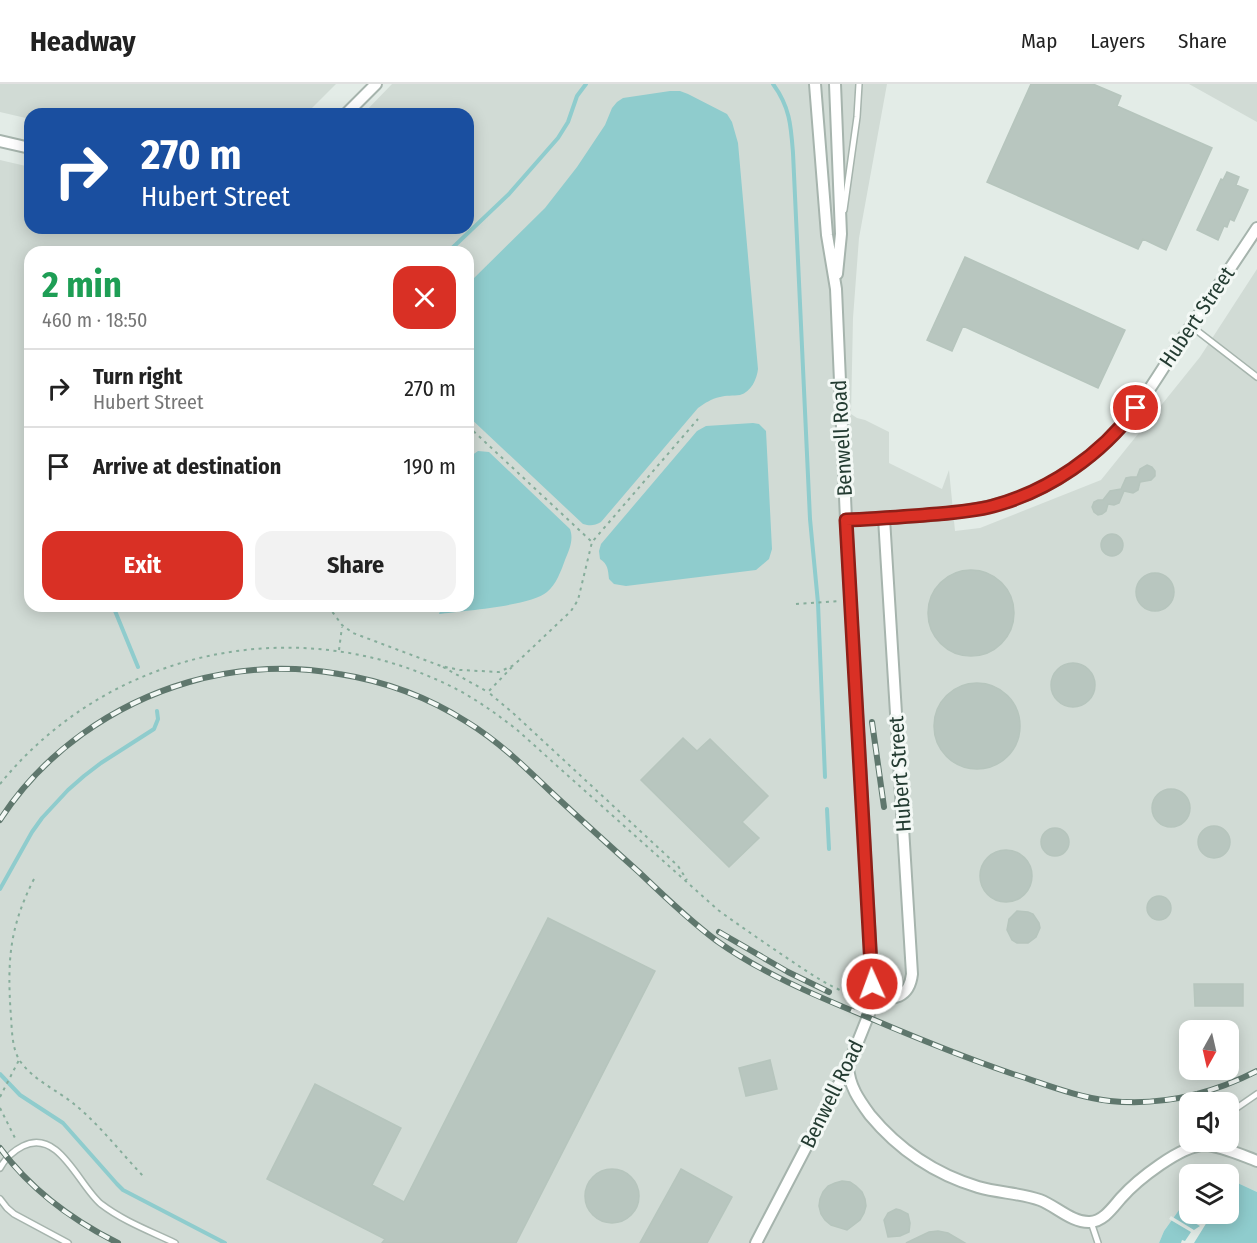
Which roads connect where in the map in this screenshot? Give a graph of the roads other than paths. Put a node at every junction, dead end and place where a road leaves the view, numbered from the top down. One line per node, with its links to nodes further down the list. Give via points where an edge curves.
1 (376, 84): 5 (street)
2 (815, 84): 10 (street, Benwell Road, via 827,235)
3 (835, 84): 9 (street, Benwell Road)
4 (859, 84): 9 (lane, Benwell Road)
5 (352, 108)
6 (0, 141): 7 (street)
7 (24, 147)
8 (1257, 228): 11 (street, Hubert Street)
9 (841, 234): 10 (street, Benwell Road)
10 (836, 289): 14 (street, Benwell Road)
11 (1191, 326): 12 (lane); 13 (street, Hubert Street, via 1127,420 1096,451 1061,476 993,506)
12 (1257, 377)
13 (885, 518): 14 (street, Hubert Street); 15 (street, Hubert Street, via 912,974 909,989 903,993 893,998)
14 (846, 520): 15 (street, Benwell Road)
15 (871, 999): 16 (street, Benwell Road)
16 (848, 1064): 24 (street, via 850,1082 865,1108 879,1126 923,1163 967,1183 1040,1200); 27 (street, Benwell Road)
17 (1257, 1094): 18 (lane)
18 (1239, 1106)
19 (1181, 1152): 24 (street, via 1130,1189 1107,1214)
20 (1232, 1152): 21 (street)
21 (1257, 1161)
22 (0, 1168): 26 (lane, via 20,1147 36,1143 51,1146 100,1203)
23 (0, 1199): 25 (lane, via 14,1214)
24 (1090, 1222): 28 (lane)
25 (68, 1243)
26 (175, 1243)
27 (756, 1243)
28 (1098, 1243)

